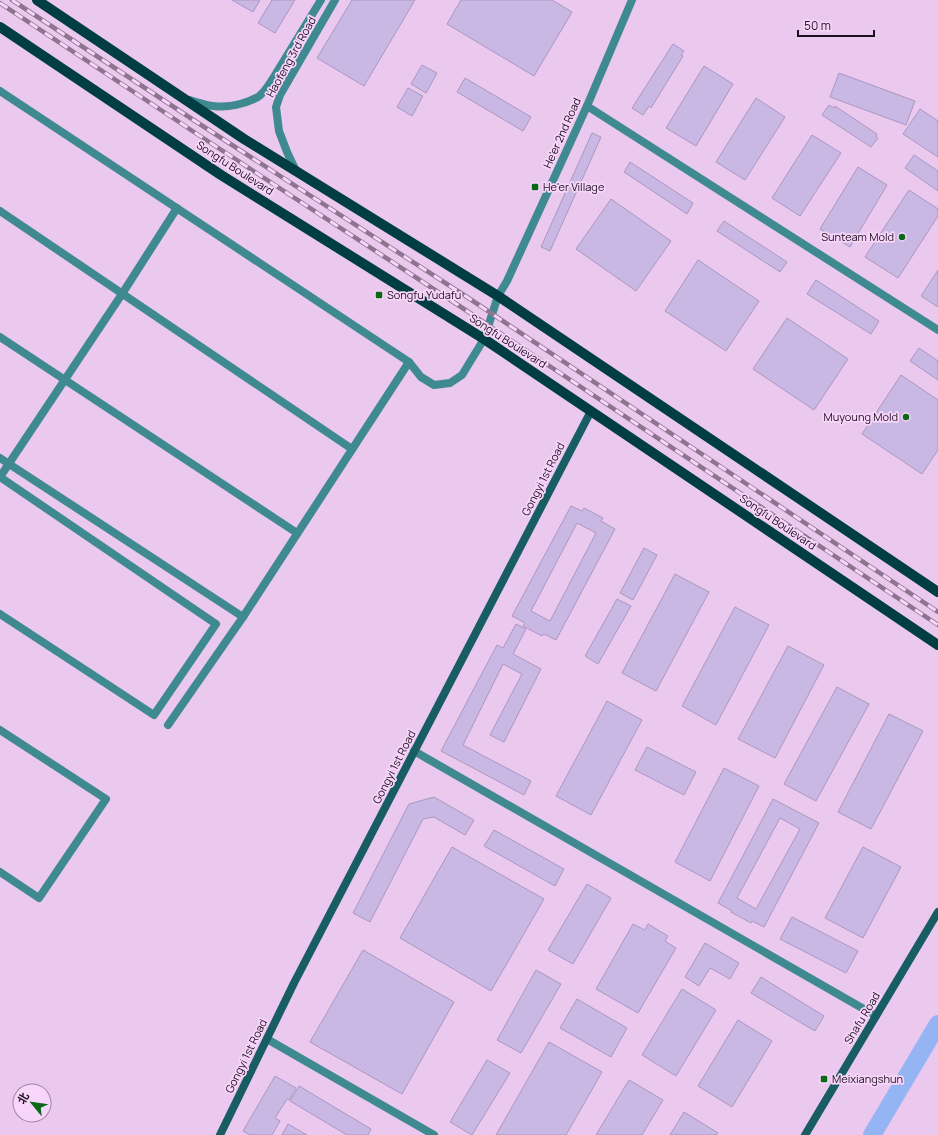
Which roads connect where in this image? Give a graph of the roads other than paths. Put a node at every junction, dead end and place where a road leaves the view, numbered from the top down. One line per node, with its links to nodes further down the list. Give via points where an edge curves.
1 (37, 0): 7 (main road)
2 (321, 0): 7 (street, Haofeng 3rd Road, via 272,80 259,96 240,104 226,106 214,106)
3 (335, 0): 9 (street, Haofeng 3rd Road, via 280,95 276,107 279,131)
4 (632, 0): 8 (street, He'er 2nd Road)
5 (0, 27): 16 (main road, Songfu Boulevard, via 221,175)
6 (0, 91): 10 (street, He'er 2nd Road)
7 (186, 99): 9 (main road)
8 (587, 106): 13 (street, He'er 2nd Road); 14 (street)
9 (296, 171): 13 (main road)
10 (177, 208): 12 (street); 17 (street, He'er 2nd Road)
11 (0, 212): 12 (street)
12 (122, 294): 18 (street); 20 (street)
13 (498, 296): 16 (street, He'er 2nd Road); 25 (main road)
14 (938, 330)
15 (0, 337): 18 (street)
16 (484, 339): 17 (street, He'er 2nd Road, via 462,375 450,383 434,384 421,377); 19 (main road, Songfu Boulevard)
17 (409, 362): 20 (street)
18 (65, 379): 22 (street); 24 (street)
19 (591, 411): 28 (main road, Songfu Boulevard); 31 (street, Gongyi 1st Road)
20 (352, 449): 24 (street)
21 (0, 458): 22 (street)
22 (9, 464): 23 (street); 27 (street)
23 (0, 477): 26 (street, via 216,624 154,716)
24 (297, 533): 27 (street)
25 (938, 592)
26 (0, 614)
27 (243, 617): 29 (street)
28 (938, 645)
29 (168, 725)
30 (0, 730): 32 (street, via 106,799 39,898)
31 (414, 751): 34 (street); 35 (street, Gongyi 1st Road)
32 (0, 872)
33 (938, 912): 34 (street, Shafu Road)
34 (876, 1016): 38 (street, Shafu Road)
35 (267, 1039): 36 (street, Gongyi 1st Road); 37 (street)
36 (220, 1135)
37 (434, 1135)
38 (805, 1135)

